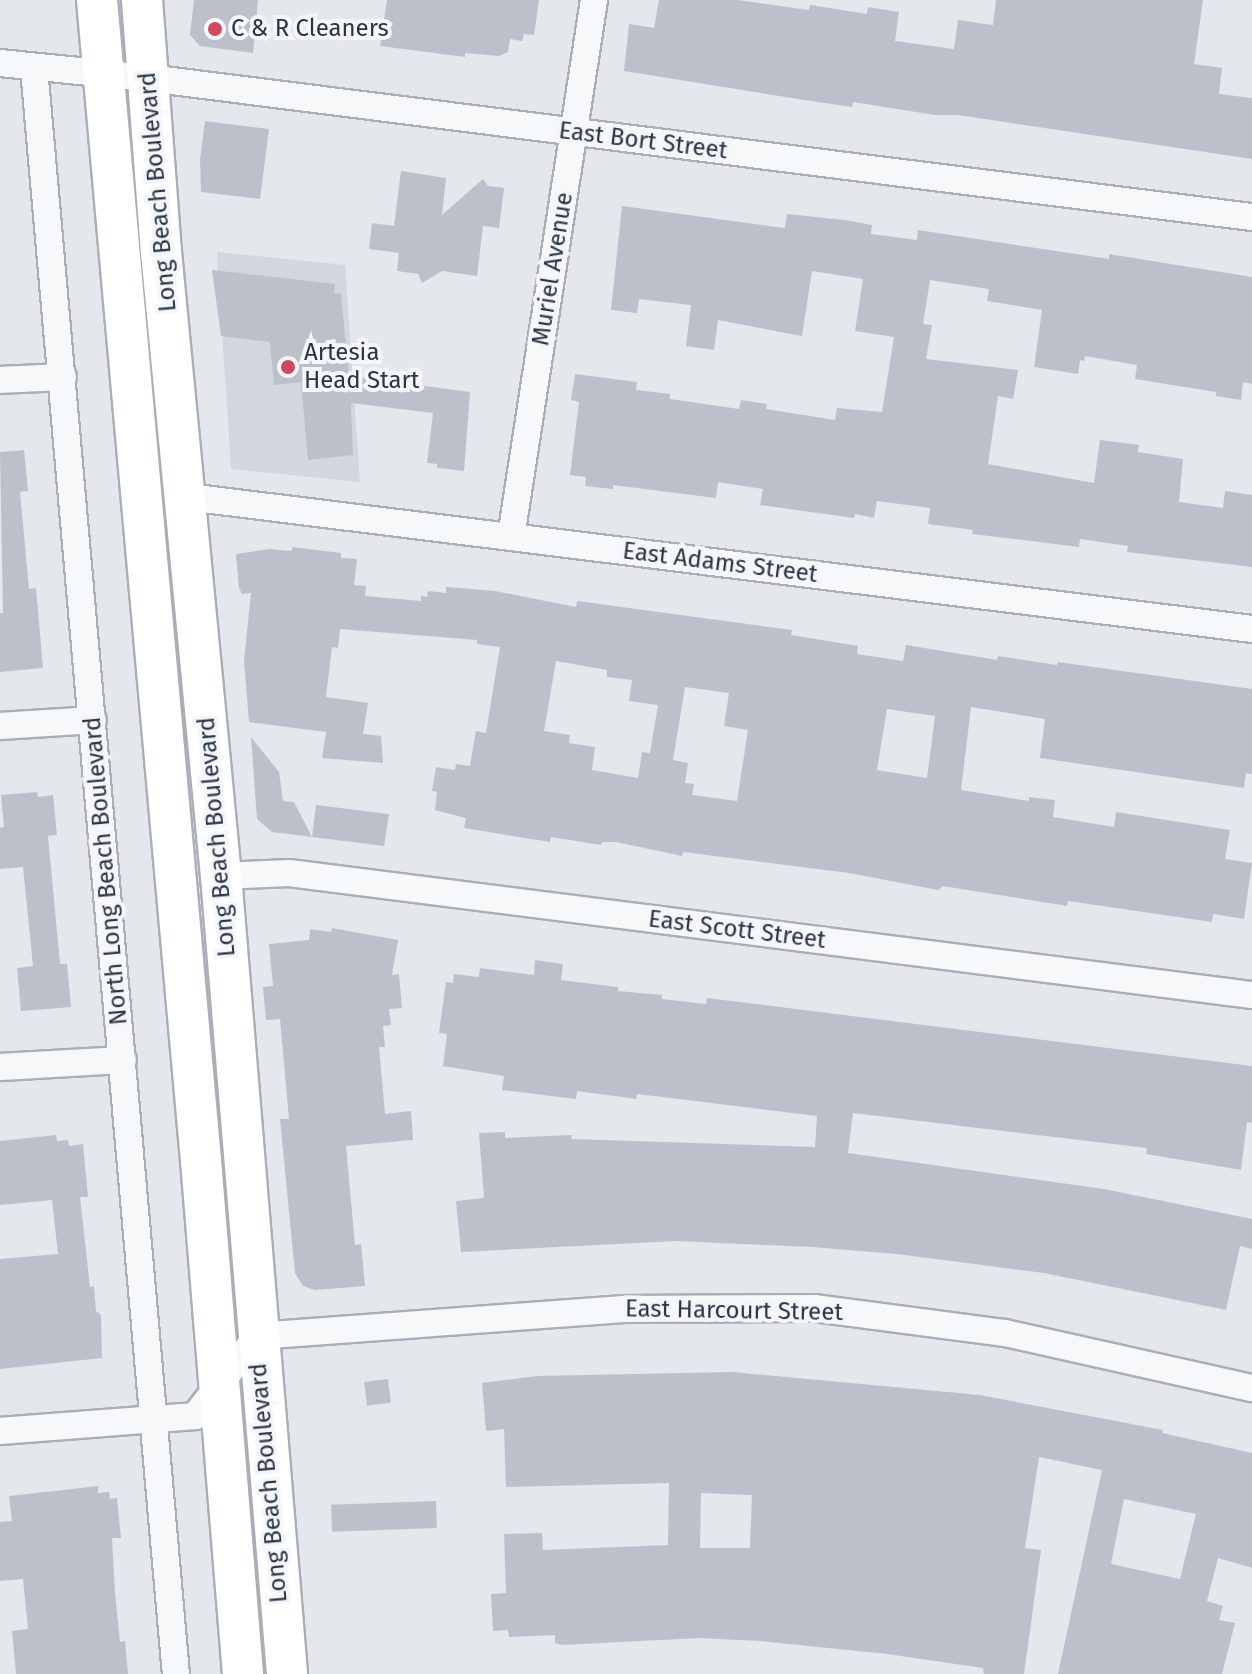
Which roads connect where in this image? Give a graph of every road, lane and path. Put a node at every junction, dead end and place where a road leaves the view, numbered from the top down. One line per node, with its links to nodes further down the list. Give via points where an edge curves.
1 (97, 0): 6 (main road, Long Beach Boulevard)
2 (142, 0): 7 (main road, Long Beach Boulevard)
3 (594, 0): 8 (street, Muriel Avenue)
4 (0, 63): 5 (street, East Bort Street)
5 (34, 68): 6 (street, East Bort Street); 10 (street, North Long Beach Boulevard)
6 (106, 76): 7 (street, East Bort Street); 22 (main road, Long Beach Boulevard)
7 (148, 78): 8 (street, East Bort Street); 12 (main road, Long Beach Boulevard)
8 (573, 132): 9 (street, East Bort Street); 13 (street, Muriel Avenue)
9 (1252, 217)
10 (63, 377): 11 (street); 15 (street, North Long Beach Boulevard)
11 (0, 380)
12 (188, 497): 13 (street, East Adams Street); 17 (main road, Long Beach Boulevard)
13 (511, 537): 14 (street, East Adams Street)
14 (1252, 629)
15 (93, 720): 16 (street); 19 (street, North Long Beach Boulevard)
16 (0, 726)
17 (221, 876): 18 (street, East Scott Street, via 289,873); 21 (main road, Long Beach Boulevard)
18 (1252, 995)
19 (123, 1060): 20 (street); 24 (street, North Long Beach Boulevard)
20 (0, 1067)
21 (257, 1336): 22 (street); 23 (street, East Harcourt Street, via 624,1309 814,1308 1005,1333); 28 (main road, Long Beach Boulevard)
22 (219, 1388): 24 (street, via 195,1416); 27 (main road, Long Beach Boulevard)
23 (1252, 1388)
24 (154, 1420): 25 (street); 26 (street, North Long Beach Boulevard)
25 (0, 1431)
26 (176, 1674)
27 (243, 1674)
28 (287, 1674)

